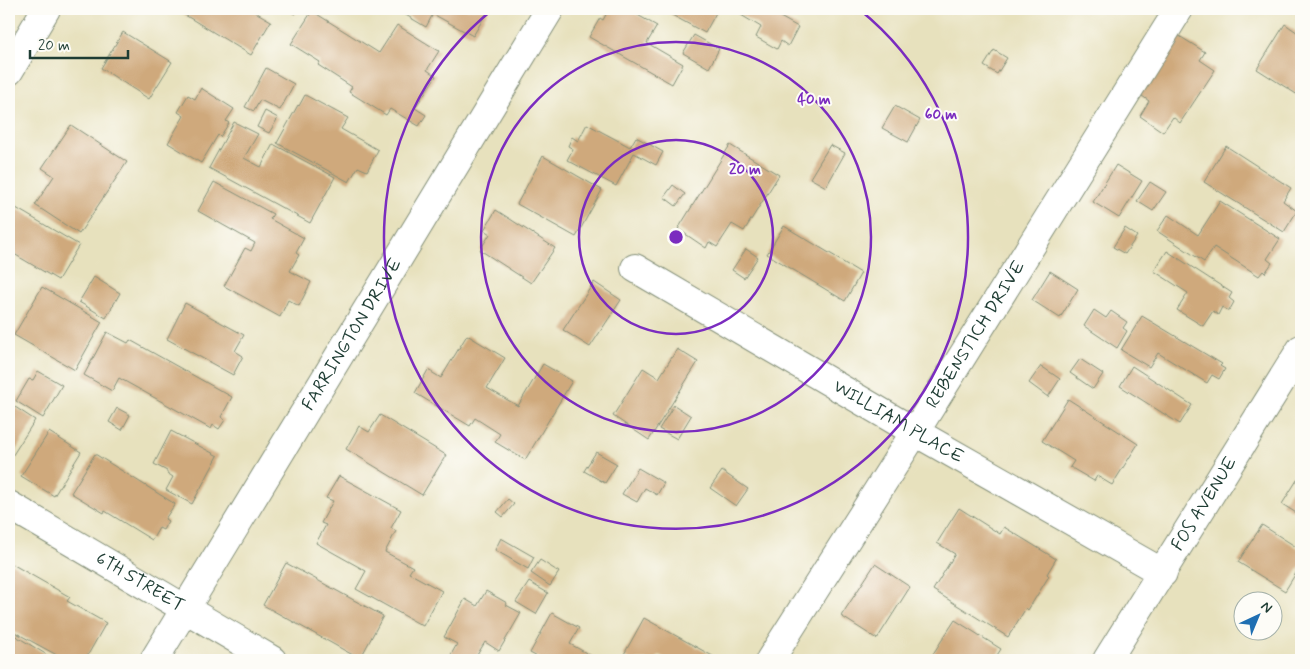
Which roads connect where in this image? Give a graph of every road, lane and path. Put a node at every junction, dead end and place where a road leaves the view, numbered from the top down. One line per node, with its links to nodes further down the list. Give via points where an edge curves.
1 (46, 9): 4 (street)
2 (550, 9): 10 (street, FARRINGTON DRIVE)
3 (1179, 9): 7 (street, REBENSTICH DRIVE)
4 (9, 71)
5 (635, 268): 7 (street, WILLIAM PLACE)
6 (1301, 349): 9 (street, FOS AVENUE)
7 (915, 432): 9 (street, WILLIAM PLACE); 13 (street, REBENSTICH DRIVE)
8 (9, 505): 10 (street, 6TH STREET)
9 (1163, 573): 14 (street, FOS AVENUE)
10 (186, 609): 11 (street, FARRINGTON DRIVE); 12 (street, 6TH STREET)
11 (154, 660)
12 (272, 660)
13 (770, 660)
14 (1108, 660)

